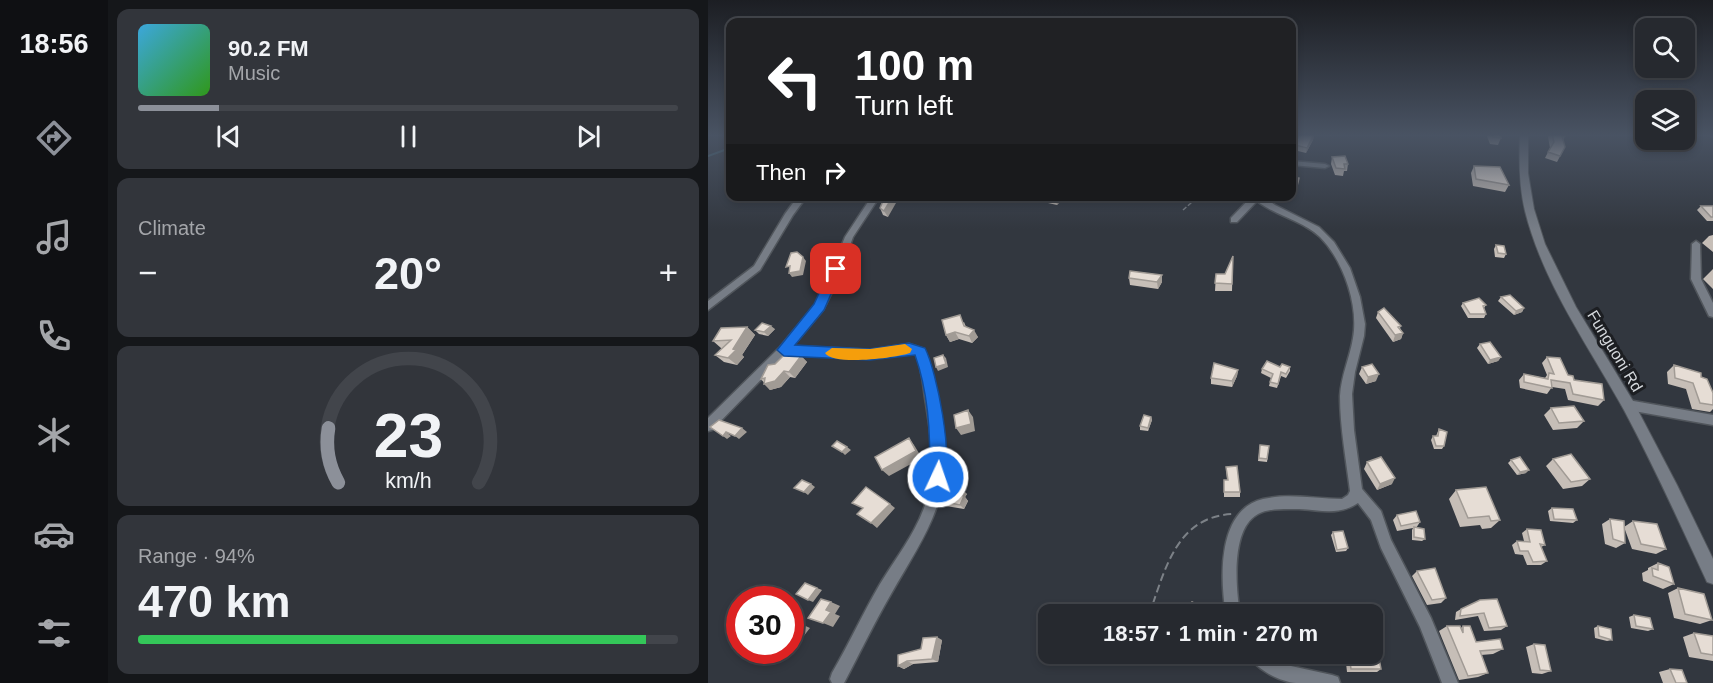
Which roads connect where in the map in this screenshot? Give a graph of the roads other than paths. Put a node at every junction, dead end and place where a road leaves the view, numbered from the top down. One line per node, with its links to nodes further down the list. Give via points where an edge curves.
1 (1523, 166): 11 (street, Funguoni Rd, via 1537,243 1572,312)
2 (799, 201): 8 (street, via 757,268)
3 (873, 201): 10 (street, via 844,246 819,307)
4 (1252, 201): 6 (street)
5 (1264, 201): 14 (street, via 1315,227 1332,244 1344,266 1359,313 1359,335 1346,395)
6 (1234, 220)
7 (1696, 244): 9 (street, via 1696,279)
8 (708, 306)
9 (1713, 313)
10 (784, 350): 13 (street); 18 (street, via 870,354 909,348 920,352 930,379 939,446 932,512)
11 (1628, 405): 12 (street); 15 (street, Funguoni Rd)
12 (1713, 420)
13 (708, 426)
14 (1356, 490): 16 (street, via 1353,499 1343,505 1266,505 1245,516 1233,544 1229,570); 20 (street, via 1376,516)
15 (1713, 576)
16 (1232, 604)
17 (1266, 664): 19 (street, via 1298,677)
18 (838, 679)
19 (1332, 683)
20 (1450, 683)

